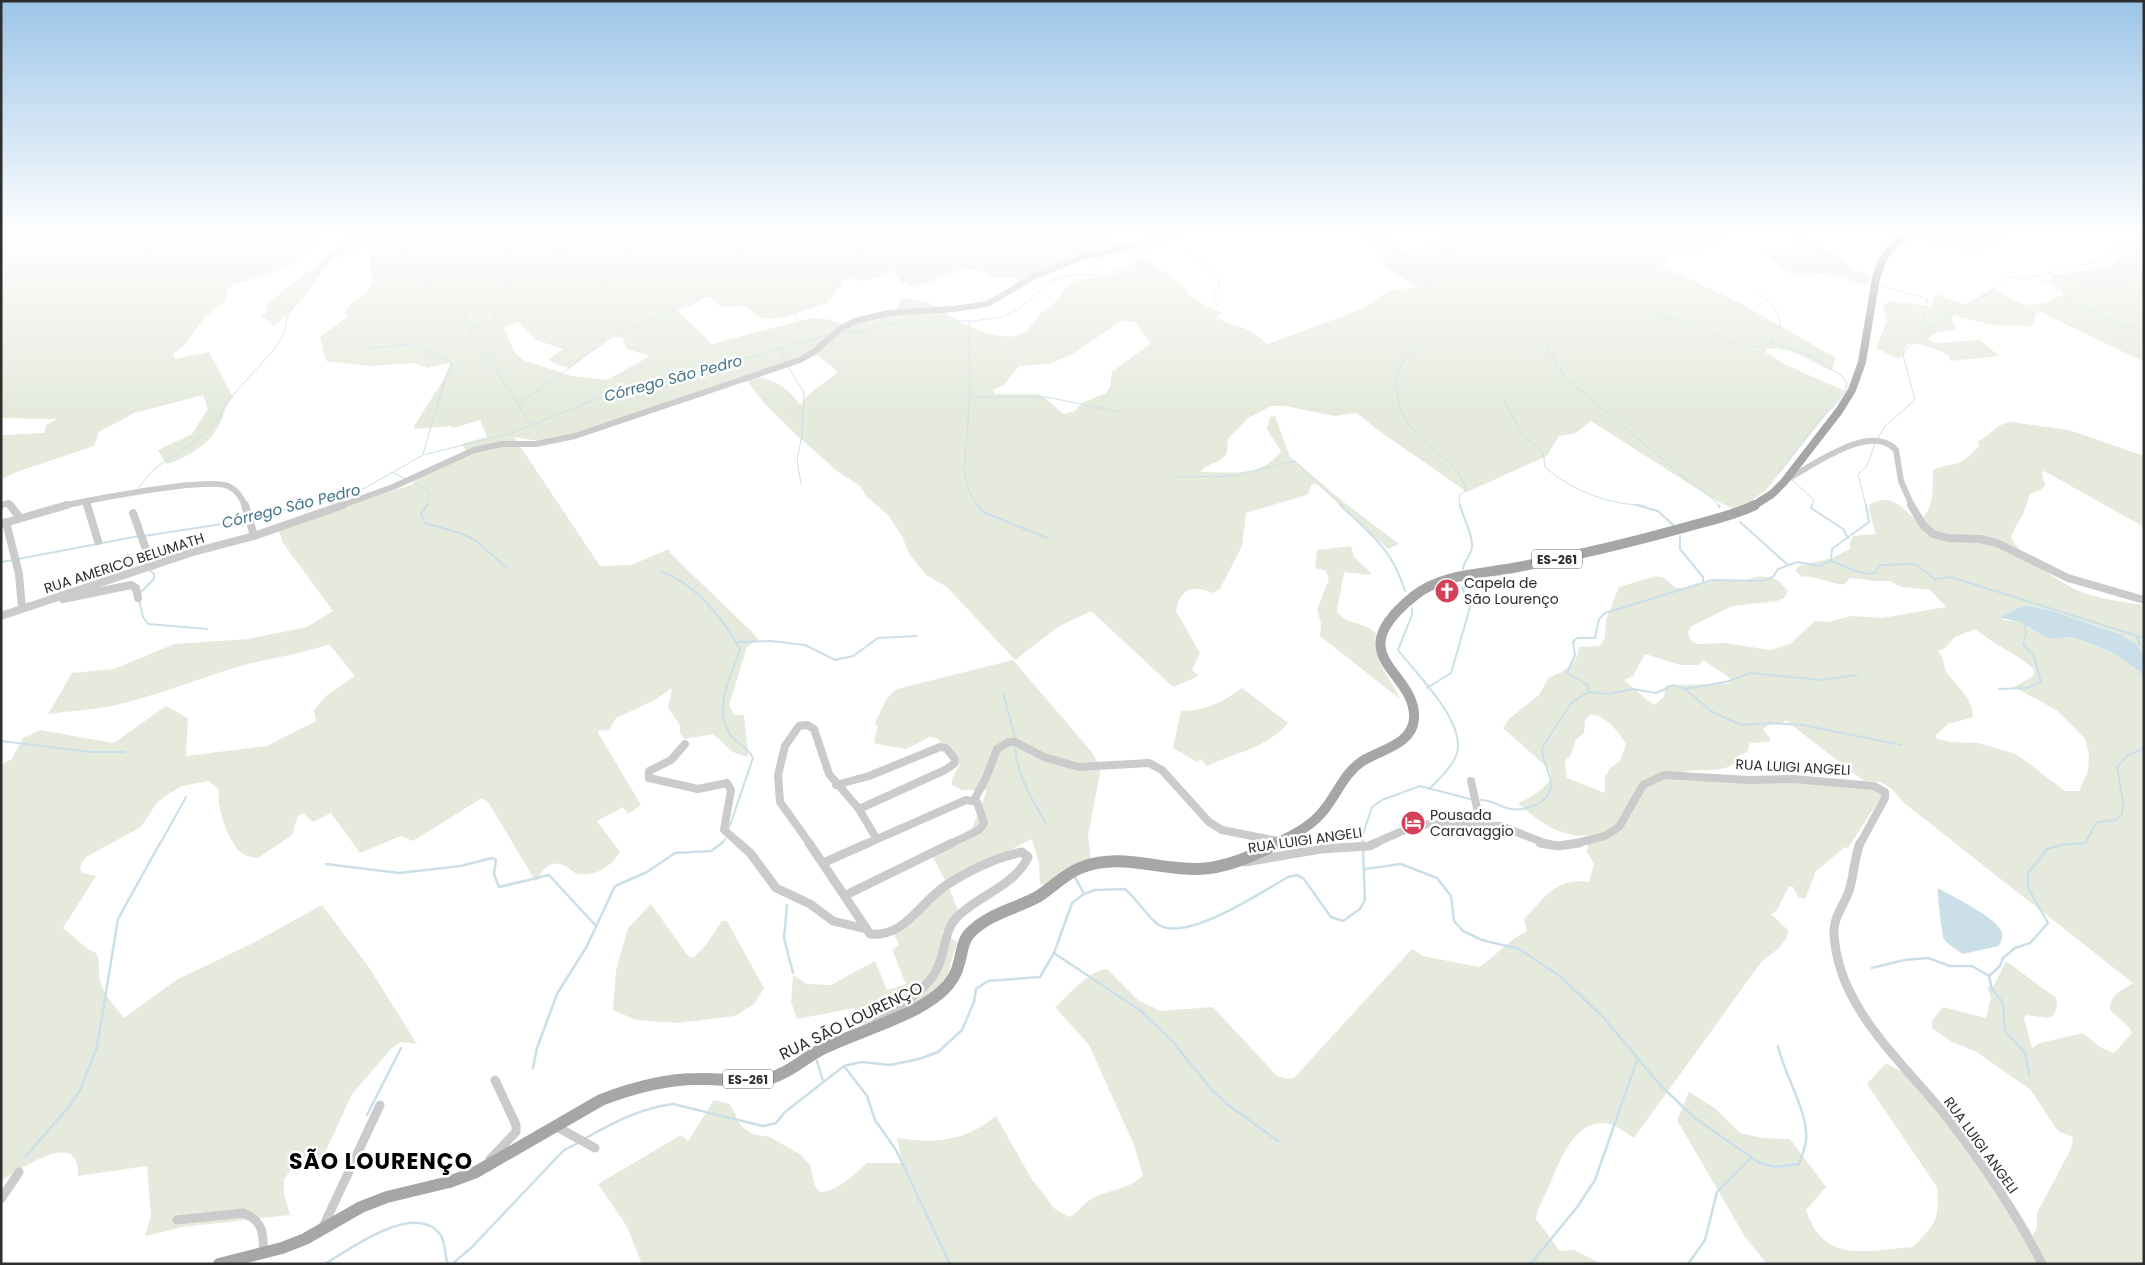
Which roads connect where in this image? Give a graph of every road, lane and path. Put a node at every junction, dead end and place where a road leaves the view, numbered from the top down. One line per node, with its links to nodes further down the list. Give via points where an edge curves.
1 (1009, 293): 9 (street, RUA AMERICO BELUMATH, via 989,304 950,310 900,310 867,317 838,329 815,353 800,360 575,436 536,444 502,444 474,450 394,487)
2 (1872, 293): 3 (main road, ES-261, via 1862,359 1851,391)
3 (1784, 481): 14 (street, via 1848,446 1870,439 1882,441 1894,447 1899,454 1900,477 1916,518 1927,530 1944,539 1988,540 2084,585); 24 (main road, ES-261, via 1772,495 1740,511 1588,554 1442,581 1414,595 1387,624 1380,646 1382,656 1413,708 1413,726 1408,735 1356,766 1319,816)
4 (86, 501): 7 (street); 9 (street, via 167,488 224,484 235,489 244,500); 10 (street)
5 (1, 505): 7 (street, via 9,503)
6 (133, 513): 11 (street)
7 (20, 518): 8 (street)
8 (4, 523): 15 (street, via 15,560)
9 (254, 536): 11 (street, RUA AMERICO BELUMATH)
10 (98, 541)
11 (152, 566): 12 (street, RUA AMERICO BELUMATH)
12 (58, 598): 13 (street, via 76,598 131,585 136,588); 15 (street, RUA AMERICO BELUMATH)
13 (138, 598)
14 (2144, 600)
15 (22, 608): 16 (street, RUA AMERICO BELUMATH)
16 (1, 616)
17 (685, 744): 28 (street, via 676,756 648,773 649,778 698,789 727,783 731,790 724,830 751,854 776,888 810,904 833,921)
18 (1471, 781): 22 (street)
19 (836, 785): 21 (street); 21 (street, via 869,776 940,747 946,748 955,759 954,764 945,770); 26 (street, via 815,731 811,726 803,725 796,729 785,746 778,775 778,796 783,808)
20 (974, 800): 23 (street, via 966,800); 24 (street, via 997,749 1015,742 1044,757 1079,767 1149,763 1162,770 1209,822 1222,830); 27 (street, via 984,823 979,830)
21 (858, 809): 23 (street)
22 (1481, 826): 25 (street, RUA LUIGI ANGELI, via 1428,824 1369,846); 41 (street, RUA LUIGI ANGELI, via 1501,826 1532,841 1558,846 1605,836 1626,818 1643,785 1664,775 1793,780 1882,789 1885,798 1858,850 1851,885 1836,916 1835,952 1842,975 1872,1026 1944,1114 2021,1223)
23 (876, 838): 26 (street)
24 (1278, 841): 25 (main road, ES-261)
25 (1236, 862): 29 (main road, RUA SÃO LOURENÇO / ES-261, via 1191,869 1116,860 1076,869 1042,895 972,931 963,943 952,982 932,1000)
26 (823, 863): 27 (street)
27 (846, 895): 28 (street)
28 (866, 929): 29 (street, via 877,936 888,934 943,888 1013,854 1022,852 1028,858 1008,880 957,916 948,928 937,970 926,984)
29 (868, 1031): 32 (main road, RUA SÃO LOURENÇO / ES-261, via 822,1049 771,1077 758,1080 689,1078 629,1090 600,1100)
30 (495, 1080): 35 (street, via 516,1125 516,1132)
31 (380, 1105): 38 (street)
32 (557, 1127): 33 (street); 35 (main road, RUA SÃO LOURENÇO / ES-261)
33 (591, 1146)
34 (19, 1172): 36 (street)
35 (476, 1172): 38 (main road, RUA SÃO LOURENÇO / ES-261, via 380,1199)
36 (1, 1199)
37 (177, 1220): 39 (street, via 243,1213 253,1215 264,1233)
38 (321, 1231): 39 (main road, RUA SÃO LOURENÇO / ES-261)
39 (263, 1253): 40 (main road, RUA SÃO LOURENÇO / ES-261)
40 (219, 1264)
41 (2042, 1264)

